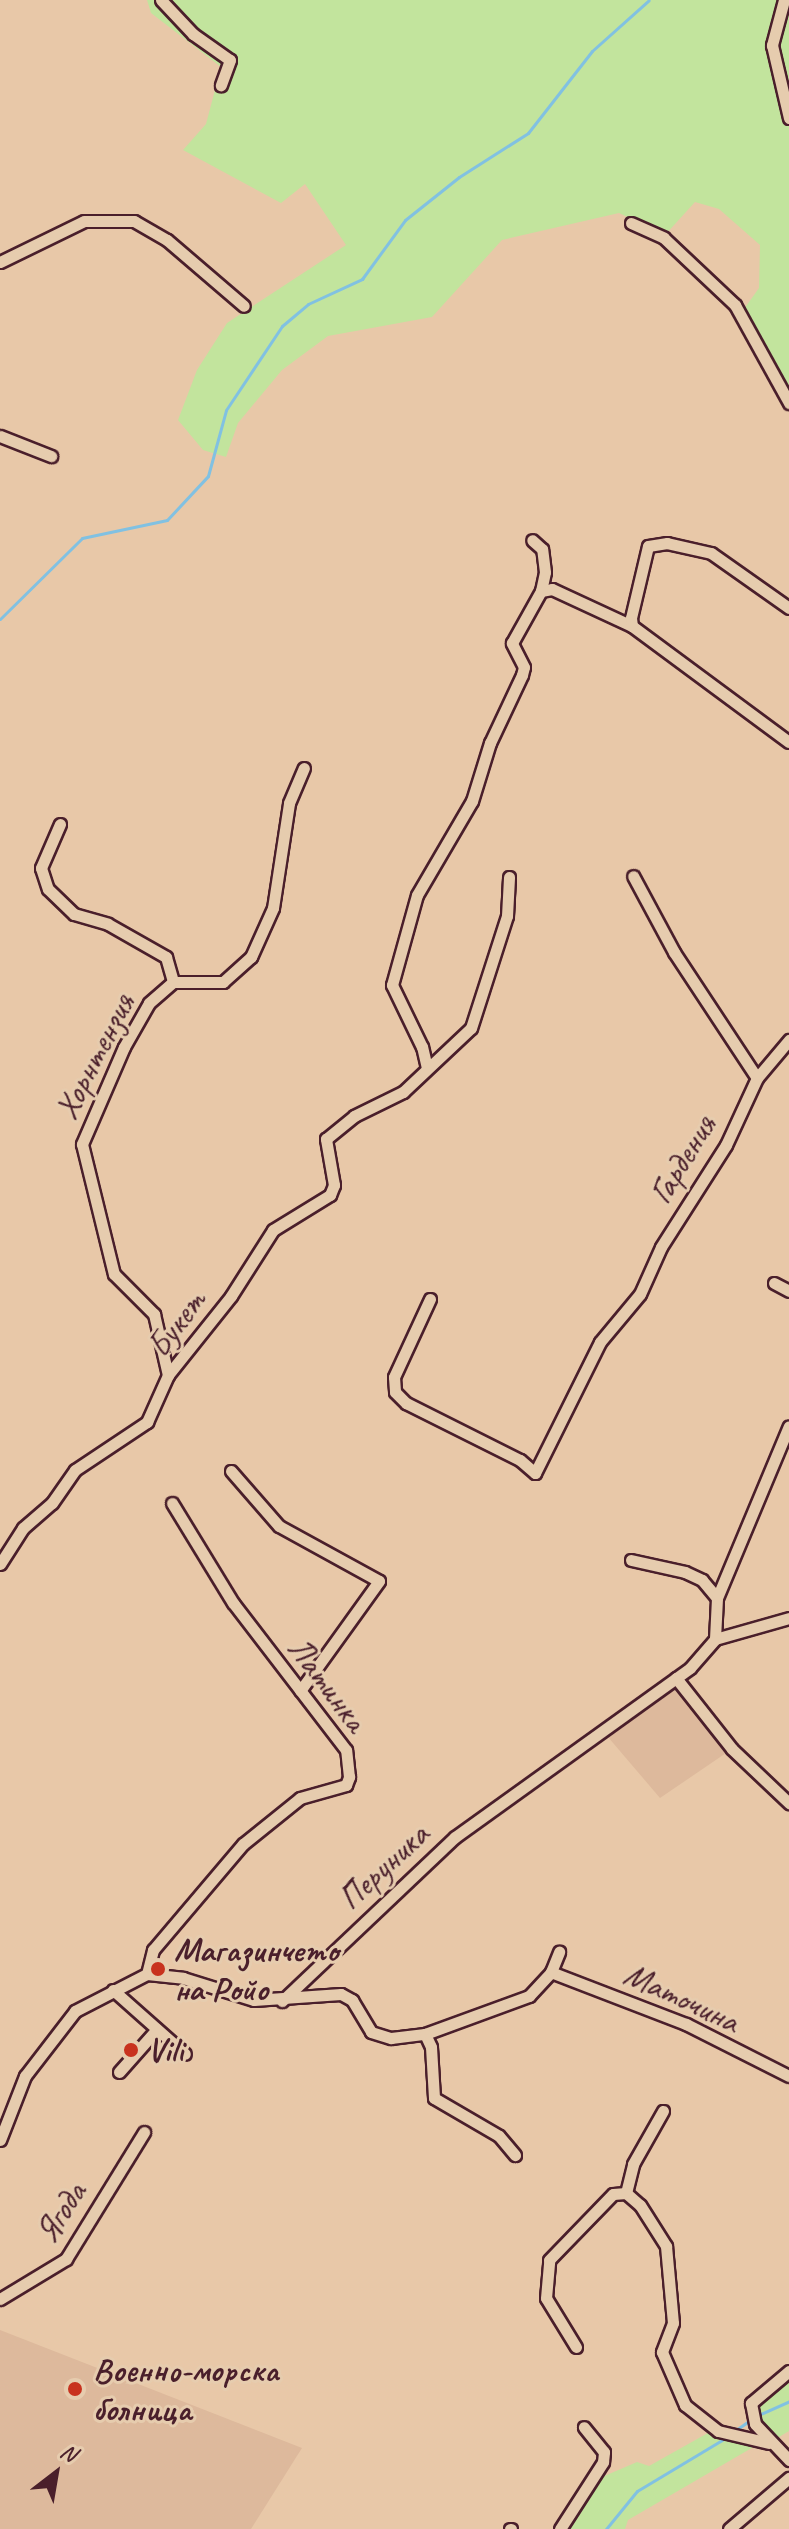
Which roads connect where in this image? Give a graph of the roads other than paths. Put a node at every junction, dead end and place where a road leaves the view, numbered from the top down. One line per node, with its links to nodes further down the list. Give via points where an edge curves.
1 (161, 0): 3 (street, via 193,34 230,60)
2 (784, 0): 4 (street, via 772,45)
3 (221, 85)
4 (789, 118)
5 (631, 223): 8 (street, via 664,238 735,305)
6 (0, 262): 7 (street, via 84,221 134,221 167,240)
7 (244, 306)
8 (789, 403)
9 (0, 436): 10 (street)
10 (51, 456)
11 (532, 540): 12 (street, via 545,562)
12 (541, 591): 14 (street, via 552,589); 22 (street, via 512,643 524,667 522,675 490,743 472,801 417,895 399,954 392,985)
13 (789, 608): 14 (street, via 711,553 667,543 648,546)
14 (632, 626): 15 (street)
15 (789, 742)
16 (304, 768): 20 (street, via 289,803 273,908 251,957 223,982)
17 (60, 824): 20 (street, Хорнтензия, via 41,868 48,889 74,914 108,924 166,957)
18 (633, 876): 23 (street, via 674,952)
19 (509, 877): 22 (street, via 507,916 471,1028)
20 (173, 982): 27 (street, Хорнтензия, via 149,1003 124,1047 82,1144 114,1274 154,1314)
21 (789, 1040): 23 (street, Гардения)
22 (427, 1068): 27 (street, Букет, via 403,1092 354,1116 326,1139 334,1185 330,1195 273,1230 231,1296)
23 (757, 1078): 26 (street, Гардения, via 726,1145 661,1247 640,1294 600,1342 535,1473 520,1460 406,1403 395,1392 394,1377)
24 (774, 1283): 25 (street)
25 (789, 1291)
26 (430, 1299)
27 (168, 1375): 32 (street, Букет, via 147,1422 75,1470 52,1503 23,1528)
28 (789, 1426): 33 (street)
29 (231, 1471): 37 (street, via 279,1526 379,1581)
30 (172, 1503): 37 (street, Латинка, via 233,1603)
31 (631, 1560): 33 (street, via 685,1572 702,1580)
32 (0, 1564)
33 (717, 1598): 35 (street)
34 (789, 1618): 35 (street)
35 (715, 1639): 36 (street, Перуника)
36 (676, 1678): 38 (street, via 732,1749); 43 (street, Перуника, via 455,1837)
37 (300, 1691): 41 (street, Латинка, via 346,1750 346,1785 300,1798 243,1844 153,1950)
38 (789, 1803)
39 (559, 1952): 40 (street)
40 (551, 1972): 45 (street, via 514,2004); 48 (street, Маточина, via 686,2024)
41 (147, 1974): 42 (street); 43 (street, via 183,1978 254,2000)
42 (113, 1990): 44 (street); 51 (street, via 75,2011 42,2049 18,2090)
43 (282, 2001): 45 (street, via 341,1994 352,2000 371,2032 391,2038)
44 (157, 2029): 46 (street); 47 (street)
45 (425, 2034): 52 (street, via 431,2047 434,2098 499,2136)
46 (185, 2054)
47 (119, 2072)
48 (789, 2076)
49 (663, 2111): 53 (street, via 633,2164)
50 (144, 2132): 54 (street, Ягода, via 66,2259)
51 (0, 2140)
52 (515, 2155)
53 (626, 2193): 55 (street, via 613,2194 554,2254 546,2298); 58 (street, via 640,2205 668,2254 673,2323 662,2346 673,2381 693,2415 738,2439)
54 (0, 2299)
55 (576, 2347)
56 (789, 2371): 58 (street, via 759,2391 751,2409)
57 (584, 2427): 61 (street, via 603,2447 603,2462)
58 (769, 2443): 59 (street)
59 (789, 2460)
60 (789, 2478): 62 (street)
61 (560, 2529)
62 (729, 2529)

